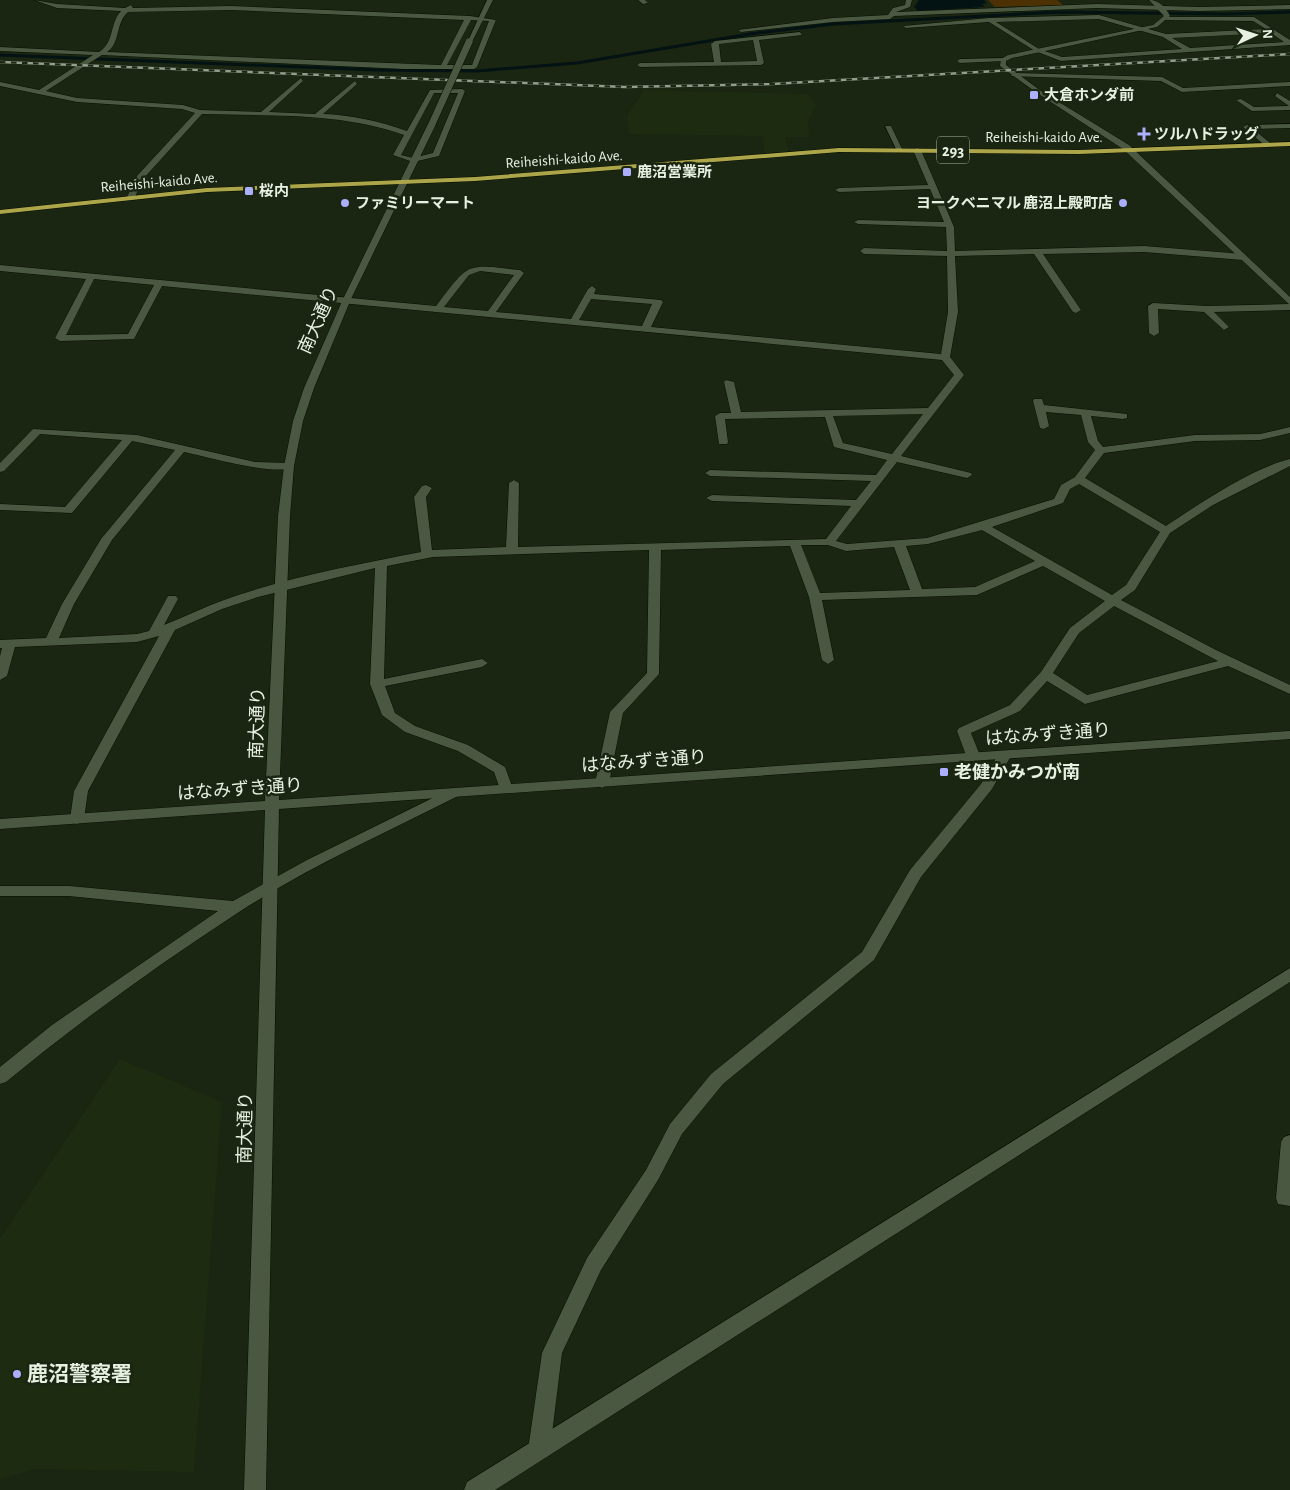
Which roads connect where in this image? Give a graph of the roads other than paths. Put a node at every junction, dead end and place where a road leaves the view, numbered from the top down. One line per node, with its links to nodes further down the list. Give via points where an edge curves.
1 (37, 0): 9 (street, via 57,6)
2 (490, 0): 13 (street, 南大通り)
3 (910, 0): 11 (street, via 908,6 895,9)
4 (1152, 0): 10 (street)
5 (1256, 0): 7 (street)
6 (140, 3): 9 (street)
7 (1267, 7): 8 (street); 10 (street)
8 (1290, 7)
9 (126, 10): 12 (street, via 231,8); 26 (street, via 116,20 111,45)
10 (1164, 13): 11 (street, via 1043,7); 17 (street, via 1155,26); 18 (street, via 1254,19)
11 (891, 14): 19 (street, via 890,17 833,20)
12 (470, 18): 13 (street); 31 (street)
13 (481, 19): 31 (street, via 493,22 474,66); 53 (street, 南大通り, bridge)
14 (989, 20): 15 (street); 17 (street, via 1099,17); 24 (street)
15 (906, 26)
16 (741, 30): 19 (street)
17 (1143, 30): 21 (street); 24 (street)
18 (1272, 31): 21 (street); 25 (street, via 1290,43)
19 (771, 32): 20 (street); 22 (street)
20 (800, 34)
21 (1165, 36): 25 (street)
22 (756, 39): 30 (street, via 714,44); 30 (street, via 761,63)
23 (0, 49): 26 (street)
24 (1037, 50): 25 (street, via 1061,59); 27 (street)
25 (1189, 50)
26 (100, 54): 31 (street); 37 (street)
27 (1003, 60): 28 (street); 32 (street, via 1003,66)
28 (960, 61)
29 (640, 65): 30 (street)
30 (718, 65)
31 (443, 67)
32 (1013, 75): 36 (street, via 1162,79 1179,90); 52 (street)
33 (301, 80): 43 (street)
34 (355, 83): 44 (street)
35 (0, 84): 37 (street)
36 (1290, 84)
37 (40, 92): 42 (street, via 77,100 183,107)
38 (1276, 95): 40 (street)
39 (1239, 100): 41 (street, via 1252,109)
40 (1290, 104)
41 (1290, 108)
42 (200, 112): 43 (street); 57 (street, via 140,178)
43 (263, 114): 44 (street)
44 (317, 116): 47 (street, via 383,125)
45 (1290, 126): 49 (street, via 1247,127)
46 (888, 128): 50 (street)
47 (408, 134): 53 (street, via 397,155); 53 (street, via 432,91 462,92 433,156)
48 (1290, 144): 49 (highway, 293)
49 (1268, 145): 52 (highway, 293)
50 (900, 149): 51 (highway, Reiheishi-kaido Ave. / 293); 54 (highway, Reiheishi-kaido Ave. / 293, via 839,150 500,178)
51 (917, 150): 52 (highway, Reiheishi-kaido Ave. / 293); 55 (street)
52 (1130, 150): 64 (street)
53 (413, 160): 54 (street, 南大通り)
54 (404, 182): 57 (highway, Reiheishi-kaido Ave. / 293, via 253,187); 68 (street, 南大通り)
55 (933, 187): 56 (street); 60 (street)
56 (839, 190)
57 (131, 198): 58 (highway, Reiheishi-kaido Ave. / 293)
58 (0, 212)
59 (858, 222): 60 (street)
60 (949, 225): 63 (street)
61 (864, 251): 63 (street)
62 (1037, 252): 63 (street); 64 (street, via 1144,249); 73 (street)
63 (951, 254): 79 (street, via 953,312)
64 (1242, 257): 69 (street)
65 (0, 268): 66 (street)
66 (91, 277): 67 (street); 67 (street, via 60,338 131,337)
67 (160, 282): 68 (street)
68 (347, 299): 71 (street); 94 (street, 南大通り, via 309,388)
69 (1290, 302)
70 (1290, 307): 72 (street)
71 (439, 308): 74 (street); 74 (street, via 466,273 479,268 520,273)
72 (1207, 308): 76 (street); 78 (street, via 1153,306)
73 (1076, 310)
74 (491, 313): 75 (street)
75 (574, 321): 77 (street); 77 (street, via 590,292 658,302)
76 (1224, 327)
77 (646, 328): 79 (street)
78 (1154, 333)
79 (945, 357): 81 (street, via 959,375)
80 (729, 382): 83 (street)
81 (931, 411): 83 (street); 92 (street)
82 (1085, 412): 84 (street); 86 (street, via 1039,404); 91 (street, via 1093,442)
83 (737, 416): 89 (street, via 720,416)
84 (1124, 416)
85 (829, 418): 92 (street, via 838,445)
86 (1044, 426)
87 (1290, 430): 91 (street, via 1260,436 1195,438)
88 (130, 437): 90 (street); 95 (street, via 37,431); 104 (street, via 68,511)
89 (723, 442)
90 (182, 448): 94 (street, via 254,466); 122 (street, via 107,539 68,604)
91 (1101, 450): 99 (street)
92 (894, 458): 97 (street); 98 (street)
93 (1290, 462): 106 (street, via 1272,469)
94 (289, 466): 115 (street, 南大通り)
95 (0, 469)
96 (710, 473): 98 (street)
97 (967, 475)
98 (879, 478): 103 (street)
99 (1079, 479): 105 (street, via 1065,487 1058,501); 106 (street)
100 (514, 483): 111 (street)
101 (426, 488): 112 (street, via 420,497)
102 (712, 498): 103 (street)
103 (860, 502): 108 (street)
104 (0, 507)
105 (983, 526): 109 (street, via 928,541); 113 (street)
106 (1166, 530): 119 (street, via 1130,587)
107 (794, 542): 108 (street); 110 (street); 117 (street)
108 (829, 542): 109 (street, via 846,548)
109 (899, 544): 116 (street)
110 (656, 546): 111 (street); 134 (street, via 653,674 617,712)
111 (512, 551): 112 (street)
112 (427, 554): 114 (street)
113 (1043, 562): 116 (street, via 977,591); 119 (street)
114 (381, 563): 115 (street); 129 (street)
115 (281, 587): 120 (street, via 228,602); 137 (street, 南大通り)
116 (917, 593): 117 (street)
117 (815, 597): 124 (street)
118 (172, 599): 121 (street)
119 (1113, 602): 125 (street); 127 (street, via 1074,631)
120 (169, 629): 121 (street); 138 (street, via 81,791)
121 (153, 635): 122 (street)
122 (50, 642): 123 (street)
123 (5, 644): 128 (street)
124 (828, 660)
125 (1228, 662): 127 (street, via 1085,700); 130 (street)
126 (482, 663): 129 (street)
127 (1046, 674): 133 (street, via 1015,708 964,731)
128 (0, 676)
129 (377, 684): 135 (street, via 389,716 410,729 463,748 500,770)
130 (1290, 690)
131 (1290, 736): 132 (street, はなみずき通り)
132 (1004, 756): 133 (street, はなみずき通り); 147 (street, via 987,786 915,874 868,956 717,1079 676,1129 652,1175 594,1264 552,1353)
133 (974, 758): 134 (street, はなみずき通り)
134 (602, 783): 135 (street, はなみずき通り)
135 (506, 789): 136 (street, はなみずき通り)
136 (453, 793): 137 (street, はなみずき通り); 140 (street)
137 (272, 806): 138 (street, はなみずき通り); 140 (street, 南大通り)
138 (77, 819): 139 (street, はなみずき通り)
139 (0, 824)
140 (270, 886): 142 (street); 148 (street, 南大通り)
141 (0, 891): 142 (street, via 68,891)
142 (235, 907): 144 (street, via 58,1030)
143 (1290, 974): 147 (street)
144 (0, 1077)
145 (1290, 1142): 146 (street)
146 (1288, 1202)
147 (539, 1450): 149 (street)
148 (255, 1490)
149 (476, 1490)

